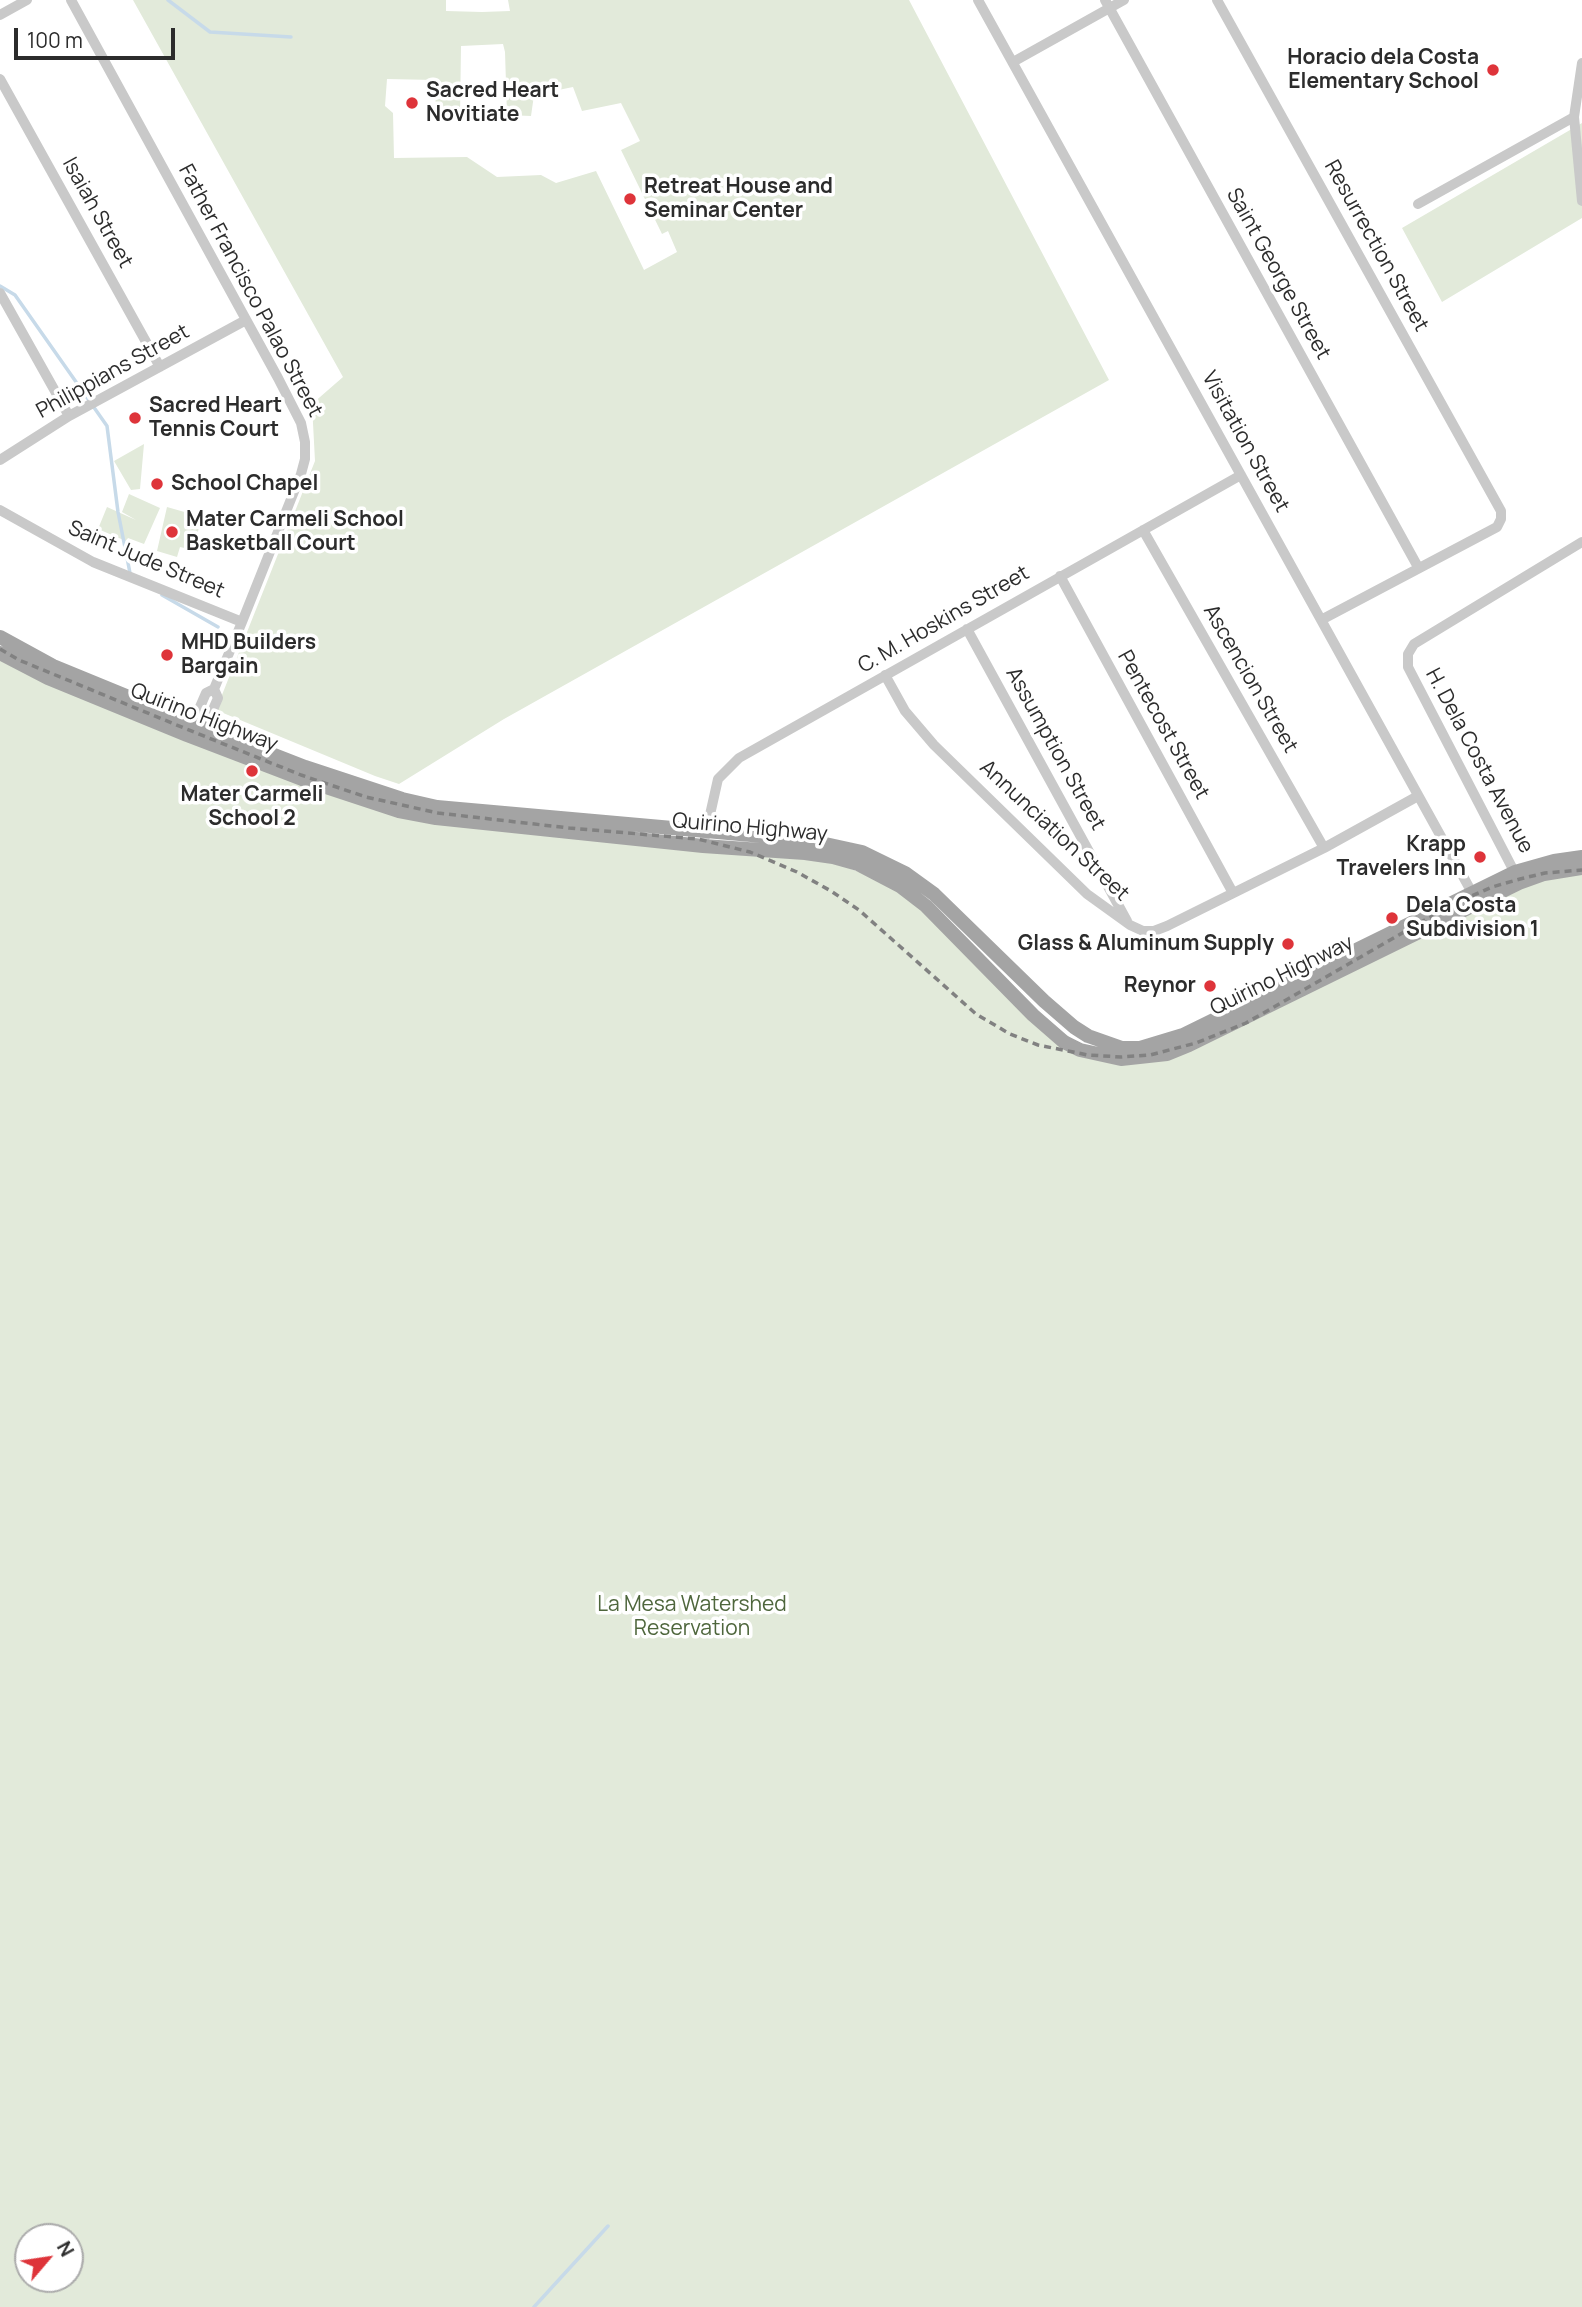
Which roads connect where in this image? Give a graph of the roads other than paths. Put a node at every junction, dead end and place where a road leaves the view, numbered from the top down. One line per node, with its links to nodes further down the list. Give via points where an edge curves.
1 (27, 0): 7 (street)
2 (71, 0): 15 (street, Father Francisco Palao Street)
3 (978, 0): 8 (street, Visitation Street)
4 (1125, 0): 6 (street)
5 (1217, 0): 23 (street, Resurrection Street, via 1501,511 1497,527)
6 (1107, 4): 8 (street); 23 (street, Saint George Street)
7 (0, 15)
8 (1013, 62): 19 (street, Visitation Street)
9 (1582, 63): 11 (street)
10 (0, 79): 16 (street, Isaiah Street)
11 (1574, 117): 12 (street); 13 (street)
12 (1582, 201)
13 (1418, 204)
14 (0, 293): 17 (street)
15 (246, 320): 16 (street, Philippians Street); 26 (street, Father Francisco Palao Street, via 301,423 305,450 301,474)
16 (160, 367): 17 (street, Philippians Street)
17 (69, 416): 18 (street, Philippians Street)
18 (0, 460)
19 (1241, 475): 21 (street, C. M. Hoskins Street); 25 (street, Visitation Street)
20 (0, 510): 26 (street, Saint Jude Street, via 93,562)
21 (1143, 530): 24 (street, C. M. Hoskins Street); 34 (street, Ascencion Street)
22 (1582, 542): 37 (street, H. Dela Costa Avenue, via 1414,643 1408,654 1408,667)
23 (1418, 567): 25 (street)
24 (1060, 576): 27 (street, C. M. Hoskins Street); 38 (street, Pentecost Street)
25 (1321, 620): 32 (street, Visitation Street)
26 (242, 622): 31 (street, Father Francisco Palao Street, via 215,689 218,698)
27 (967, 629): 30 (street, C. M. Hoskins Street); 40 (street, Assumption Street)
28 (0, 637): 31 (main road, Quirino Highway)
29 (0, 653): 31 (main road, Quirino Highway, via 48,678)
30 (886, 675): 33 (street, C. M. Hoskins Street, via 732,764 714,787); 40 (street, Annunciation Street, via 905,711 934,745 1087,894)
31 (196, 732): 33 (main road, Quirino Highway, via 302,779 398,811 436,818)
32 (1418, 796): 34 (street, Annunciation Street); 39 (street, Visitation Street)
33 (705, 839): 39 (main road, Quirino Highway, via 833,857 878,874 926,906 1064,1042 1121,1059 1167,1054 1189,1045)
34 (1324, 848): 38 (street, Annunciation Street)
35 (1582, 857): 37 (main road, Quirino Highway, via 1554,861)
36 (1582, 867): 37 (main road, Quirino Highway)
37 (1517, 877): 39 (main road, Quirino Highway)
38 (1233, 893): 40 (street, Annunciation Street, via 1154,931)
39 (1474, 897)
40 (1130, 925)

